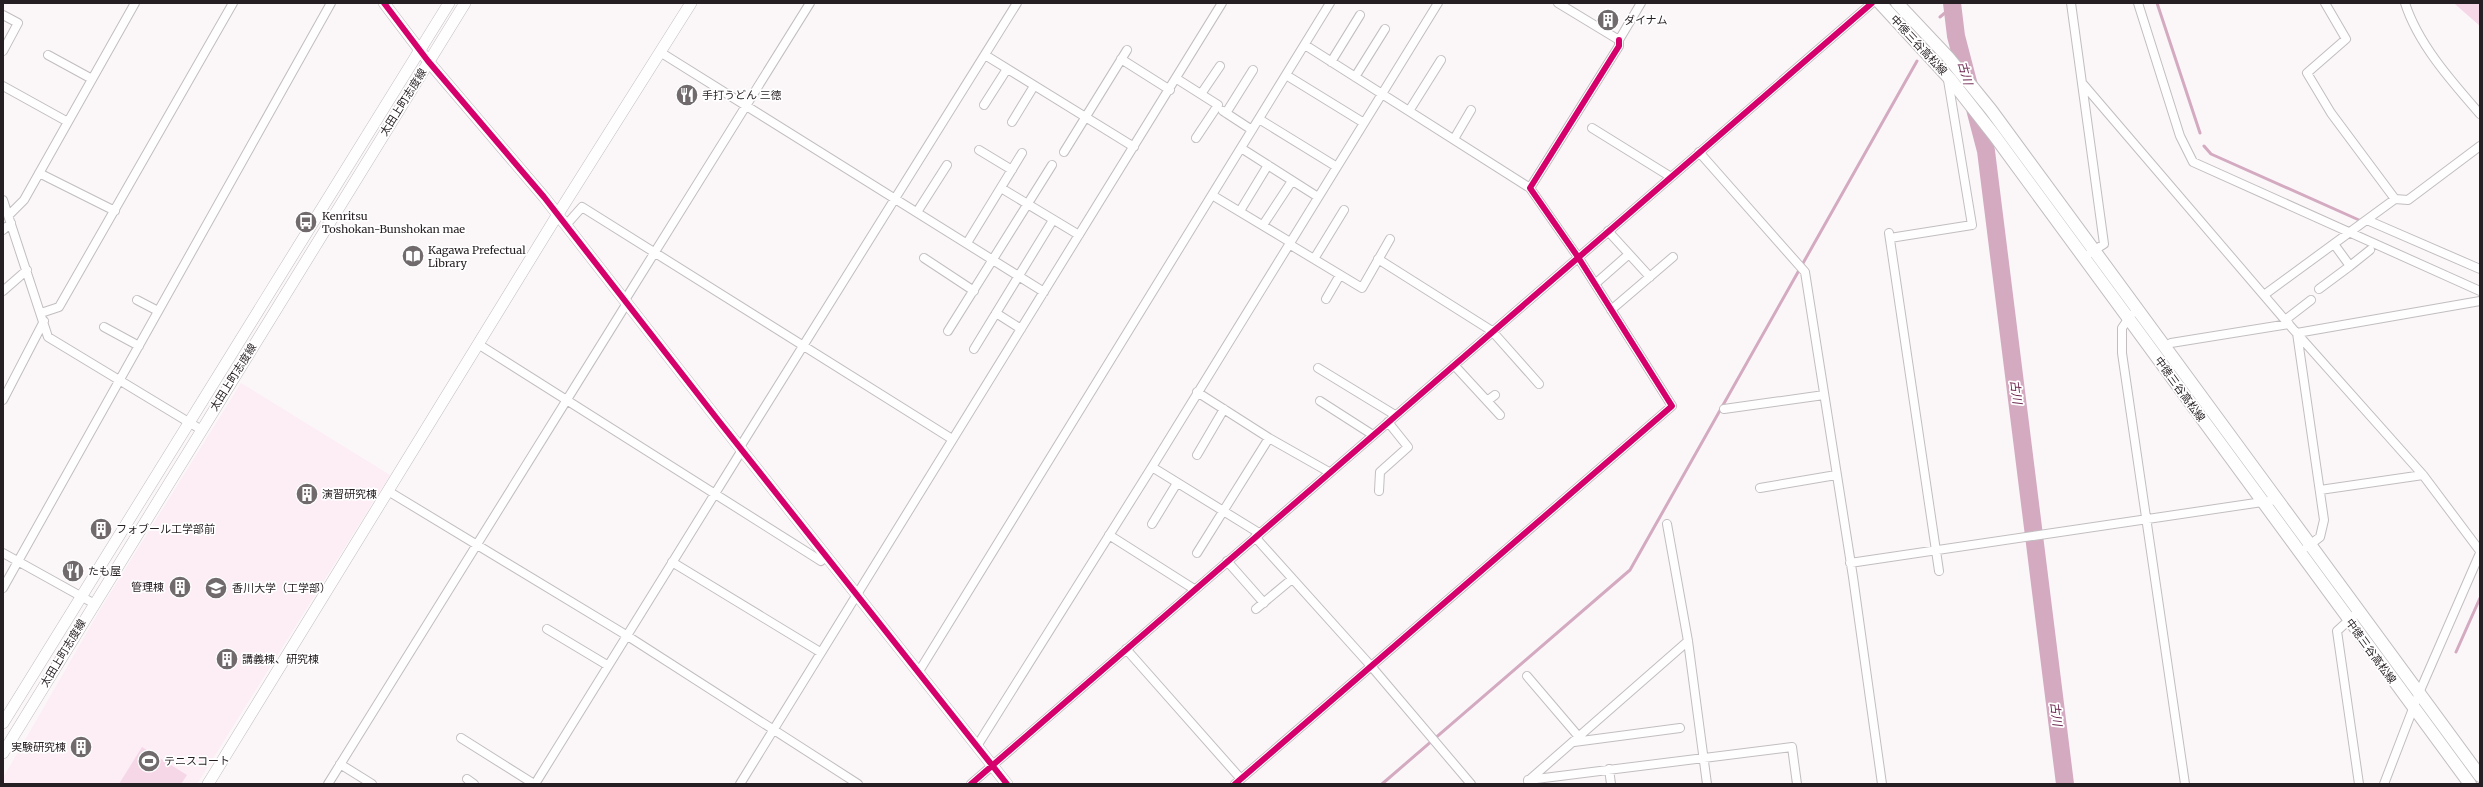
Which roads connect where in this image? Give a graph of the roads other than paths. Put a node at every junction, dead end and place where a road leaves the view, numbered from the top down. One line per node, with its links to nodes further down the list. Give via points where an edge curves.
1 (135, 3): 43 (street)
2 (233, 3): 91 (street)
3 (331, 3): 140 (street)
4 (384, 3): 27 (street)
5 (449, 3): 27 (street, 太田上町志度線)
6 (465, 3): 35 (street, 太田上町志度線)
7 (691, 3): 30 (street)
8 (810, 3): 52 (street)
9 (1017, 3): 32 (street)
10 (1222, 3): 44 (street)
11 (1330, 3): 26 (street)
12 (1438, 3): 50 (street)
13 (1558, 3): 25 (street)
14 (1641, 3): 25 (street)
15 (1872, 3): 72 (street)
16 (1880, 3): 42 (main road, 中徳三谷高松線)
17 (1897, 3): 109 (main road, 中徳三谷高松線, via 1948,57 1991,110)
18 (2071, 3): 45 (street)
19 (2138, 3): 103 (street, via 2180,136 2193,162)
20 (2325, 3): 87 (street, via 2346,39 2307,73 2331,114)
21 (2405, 3): 57 (street, via 2408,14 2430,52)
22 (3, 15): 29 (street, via 18,24)
23 (1360, 15): 36 (street)
24 (1385, 29): 41 (street)
25 (1619, 40): 83 (street, via 1619,46)
26 (1305, 45): 36 (street); 40 (street)
27 (421, 49): 35 (street); 171 (street, 太田上町志度線)
28 (1127, 50): 33 (street)
29 (3, 51)
30 (660, 52): 52 (street); 94 (street)
31 (48, 55): 43 (street)
32 (985, 55): 38 (street); 86 (street)
33 (1121, 58): 48 (street); 58 (street)
34 (1441, 60): 55 (street)
35 (428, 61): 94 (street); 172 (street, 太田上町志度線)
36 (1331, 62): 41 (street)
37 (1220, 66): 49 (street)
38 (1007, 68): 47 (street); 51 (street)
39 (1253, 70): 56 (street)
40 (1286, 75): 59 (street); 62 (street)
41 (1355, 77): 50 (street)
42 (1949, 78): 116 (main road, 中徳三谷高松線, via 1994,135); 199 (street, via 1972,225 1889,236)
43 (92, 79): 60 (street)
44 (1177, 79): 48 (street); 49 (street)
45 (2083, 84): 109 (street, via 2104,244); 132 (street)
46 (3, 86): 60 (street)
47 (1034, 86): 58 (street); 61 (street)
48 (1170, 90): 68 (street)
49 (1201, 94): 53 (street, via 1218,105)
50 (1381, 94): 55 (street); 62 (street)
51 (984, 105)
52 (746, 106): 86 (street); 111 (street)
53 (1216, 107): 56 (street); 65 (street)
54 (1471, 110): 66 (street)
55 (1409, 111): 66 (street)
56 (1226, 113): 64 (street)
57 (2480, 114)
58 (1086, 117): 68 (street); 71 (street)
59 (1259, 119): 64 (street); 77 (street)
60 (68, 122): 79 (street)
61 (1012, 122)
62 (1364, 123): 77 (street)
63 (1592, 128): 80 (street)
64 (1252, 130): 69 (street)
65 (1196, 138)
66 (1454, 139): 83 (street)
67 (2480, 146): 87 (street, via 2408,200)
68 (1134, 147): 104 (street)
69 (1241, 148): 76 (street); 84 (street)
70 (979, 150): 78 (street)
71 (1064, 152)
72 (1699, 152): 80 (street); 161 (street, via 1805,272)
73 (1022, 153): 78 (street)
74 (947, 165): 93 (street)
75 (1052, 165): 89 (street)
76 (1268, 165): 81 (street); 92 (street)
77 (1337, 167): 85 (street)
78 (1012, 170): 82 (street)
79 (39, 173): 91 (street); 95 (street, via 24,200)
80 (1670, 177): 102 (street)
81 (1292, 181): 85 (street); 100 (street)
82 (1001, 188): 89 (street); 106 (street)
83 (1530, 188): 113 (street)
84 (1212, 195): 92 (street); 226 (street)
85 (1318, 197): 107 (street)
86 (895, 198): 93 (street); 152 (street)
87 (2395, 199): 97 (street)
88 (3, 200): 95 (street)
89 (1027, 204): 96 (street); 117 (street)
90 (1344, 210): 118 (street)
91 (115, 211): 142 (street, via 59,307)
92 (1240, 211): 100 (street)
93 (917, 212): 106 (street)
94 (558, 214): 99 (street); 150 (street)
95 (9, 215): 98 (street)
96 (1053, 220): 104 (street); 123 (street)
97 (2367, 220): 103 (street); 121 (street)
98 (11, 223): 101 (street); 122 (street)
99 (566, 225): 111 (street, via 582,207); 137 (street)
100 (1263, 225): 107 (street)
101 (3, 230)
102 (1608, 231): 112 (street); 113 (street)
103 (2349, 233): 108 (street); 128 (street)
104 (1079, 235): 131 (street)
105 (1390, 240): 119 (street)
106 (967, 243): 117 (street)
107 (1290, 243): 118 (street); 159 (street)
108 (2334, 244): 120 (street); 132 (street)
109 (2094, 250): 116 (street); 139 (main road, 中徳三谷高松線)
110 (2370, 250): 120 (street)
111 (656, 251): 137 (street); 152 (street)
112 (1629, 254): 125 (street); 126 (street)
113 (1578, 257): 126 (street); 148 (street)
114 (1673, 257): 125 (street)
115 (924, 258): 130 (street)
116 (2083, 258): 143 (main road, 中徳三谷高松線)
117 (994, 259): 123 (street); 130 (street)
118 (1314, 259): 124 (street)
119 (1378, 259): 124 (street, via 1362,288); 148 (street)
120 (2350, 266): 127 (street)
121 (2480, 269)
122 (27, 270): 129 (street); 142 (street)
123 (1019, 275): 131 (street); 141 (street)
124 (1340, 275): 133 (street)
125 (1650, 277): 138 (street)
126 (1595, 284): 138 (street)
127 (2319, 289)
128 (2480, 290)
129 (3, 291)
130 (974, 291): 147 (street)
131 (1044, 292): 146 (street)
132 (2264, 295): 144 (street)
133 (1326, 299)
134 (137, 300): 140 (street)
135 (2311, 300): 144 (street)
136 (2480, 301): 149 (street)
137 (626, 302): 162 (street); 176 (street)
138 (1611, 310): 225 (street, via 1672,406)
139 (2137, 310): 143 (street); 153 (main road, 中徳三谷高松線)
140 (158, 311): 151 (street)
141 (996, 314): 146 (street); 154 (street)
142 (43, 317): 157 (street, via 48,337); 163 (street)
143 (2127, 318): 189 (main road, 中徳三谷高松線); 191 (street, via 2122,328 2122,353)
144 (2287, 322): 149 (street); 153 (street, via 2171,343)
145 (104, 327): 151 (street)
146 (1021, 329): 175 (street)
147 (948, 331)
148 (1492, 331): 155 (street); 158 (street)
149 (2297, 333): 181 (street); 184 (street)
150 (478, 344): 162 (street); 185 (street)
151 (139, 346): 157 (street)
152 (803, 346): 175 (street); 176 (street)
153 (2164, 348): 188 (main road, 中徳三谷高松線)
154 (974, 350)
155 (1454, 365): 165 (street); 168 (street)
156 (1318, 368): 168 (street)
157 (119, 382): 171 (street); 204 (street)
158 (1539, 384)
159 (1197, 392): 166 (street); 178 (street)
160 (1495, 394): 165 (street)
161 (1824, 395): 167 (street); 180 (street)
162 (567, 399): 187 (street); 196 (street)
163 (3, 400)
164 (1320, 401): 173 (street)
165 (1487, 401): 169 (street)
166 (1224, 409): 174 (street); 177 (street)
167 (1724, 409)
168 (1395, 415): 170 (street)
169 (1500, 415)
170 (1388, 422): 173 (street); 186 (street, via 1408,447 1380,472)
171 (189, 423): 172 (street); 213 (street, 太田上町志度線)
172 (200, 429): 214 (street, 太田上町志度線)
173 (1373, 435): 179 (street)
174 (1269, 438): 179 (street); 190 (street)
175 (952, 439): 212 (street)
176 (741, 448): 187 (street); 203 (street)
177 (1197, 455)
178 (1152, 467): 182 (street); 194 (street)
179 (1330, 472): 195 (street)
180 (1836, 475): 183 (street); 207 (street)
181 (2422, 475): 184 (street); 201 (street)
182 (1177, 483): 190 (street); 192 (street)
183 (1760, 488)
184 (2320, 490): 197 (street, via 2324,520 2320,537)
185 (388, 491): 196 (street); 244 (street)
186 (1379, 491)
187 (715, 494): 203 (street, via 821,561); 206 (street)
188 (2276, 500): 189 (street); 197 (main road, 中徳三谷高松線)
189 (2262, 502): 191 (street); 200 (main road, 中徳三谷高松線)
190 (1223, 511): 195 (street); 198 (street)
191 (2147, 519): 199 (street); 257 (street)
192 (1152, 524)
193 (1668, 524): 221 (street)
194 (1109, 535): 211 (street); 235 (street)
195 (1257, 535): 205 (street); 209 (street)
196 (475, 544): 220 (street); 238 (street)
197 (2310, 544): 200 (street); 217 (main road, 中徳三谷高松線)
198 (1197, 552)
199 (1936, 552): 207 (street); 208 (street)
200 (2299, 552): 218 (main road, 中徳三谷高松線)
201 (2480, 552): 228 (street)
202 (3, 553): 204 (street)
203 (826, 556): 212 (street)
204 (18, 561): 210 (street); 213 (street)
205 (1227, 561): 211 (street); 215 (street)
206 (672, 562): 220 (street); 223 (street)
207 (1850, 565): 256 (street)
208 (1938, 571)
209 (1292, 579): 215 (street); 225 (street)
210 (3, 588)
211 (1194, 589): 222 (street)
212 (856, 594): 223 (street); 226 (street)
213 (81, 597): 214 (street); 230 (street, 太田上町志度線)
214 (93, 603): 236 (street, 太田上町志度線)
215 (1264, 603): 216 (street)
216 (1256, 609)
217 (2359, 611): 218 (street); 228 (main road, 中徳三谷高松線)
218 (2348, 619): 229 (main road, 中徳三谷高松線); 258 (street, via 2337,631)
219 (547, 629): 224 (street)
220 (626, 635): 224 (street); 232 (street)
221 (1688, 641): 234 (street); 237 (street)
222 (1126, 649): 239 (street); 242 (street)
223 (820, 652): 232 (street)
224 (607, 665): 247 (street)
225 (1371, 666): 242 (street); 252 (street)
226 (918, 673): 235 (street)
227 (1527, 676): 234 (street)
228 (2419, 693): 229 (street); 241 (main road, 中徳三谷高松線)
229 (2414, 709): 259 (street); 260 (main road, 中徳三谷高松線)
230 (3, 723)
231 (1680, 728): 234 (street)
232 (774, 730): 248 (street); 249 (street)
233 (461, 738): 247 (street)
234 (1576, 739): 243 (street)
235 (977, 746): 239 (street)
236 (3, 753)
237 (1702, 757): 240 (street); 254 (street); 255 (street, via 1792,747)
238 (340, 764): 245 (street); 246 (street)
239 (992, 765): 250 (street); 251 (street)
240 (1610, 769): 243 (street); 253 (street)
241 (2480, 776)
242 (1238, 781)
243 (1526, 782)
244 (208, 784)
245 (328, 784)
246 (372, 784)
247 (534, 784)
248 (740, 784)
249 (858, 784)
250 (971, 784)
251 (1007, 784)
252 (1471, 784)
253 (1611, 784)
254 (1707, 784)
255 (1797, 784)
256 (1882, 784)
257 (2185, 784)
258 (2359, 784)
259 (2384, 784)
260 (2470, 784)

